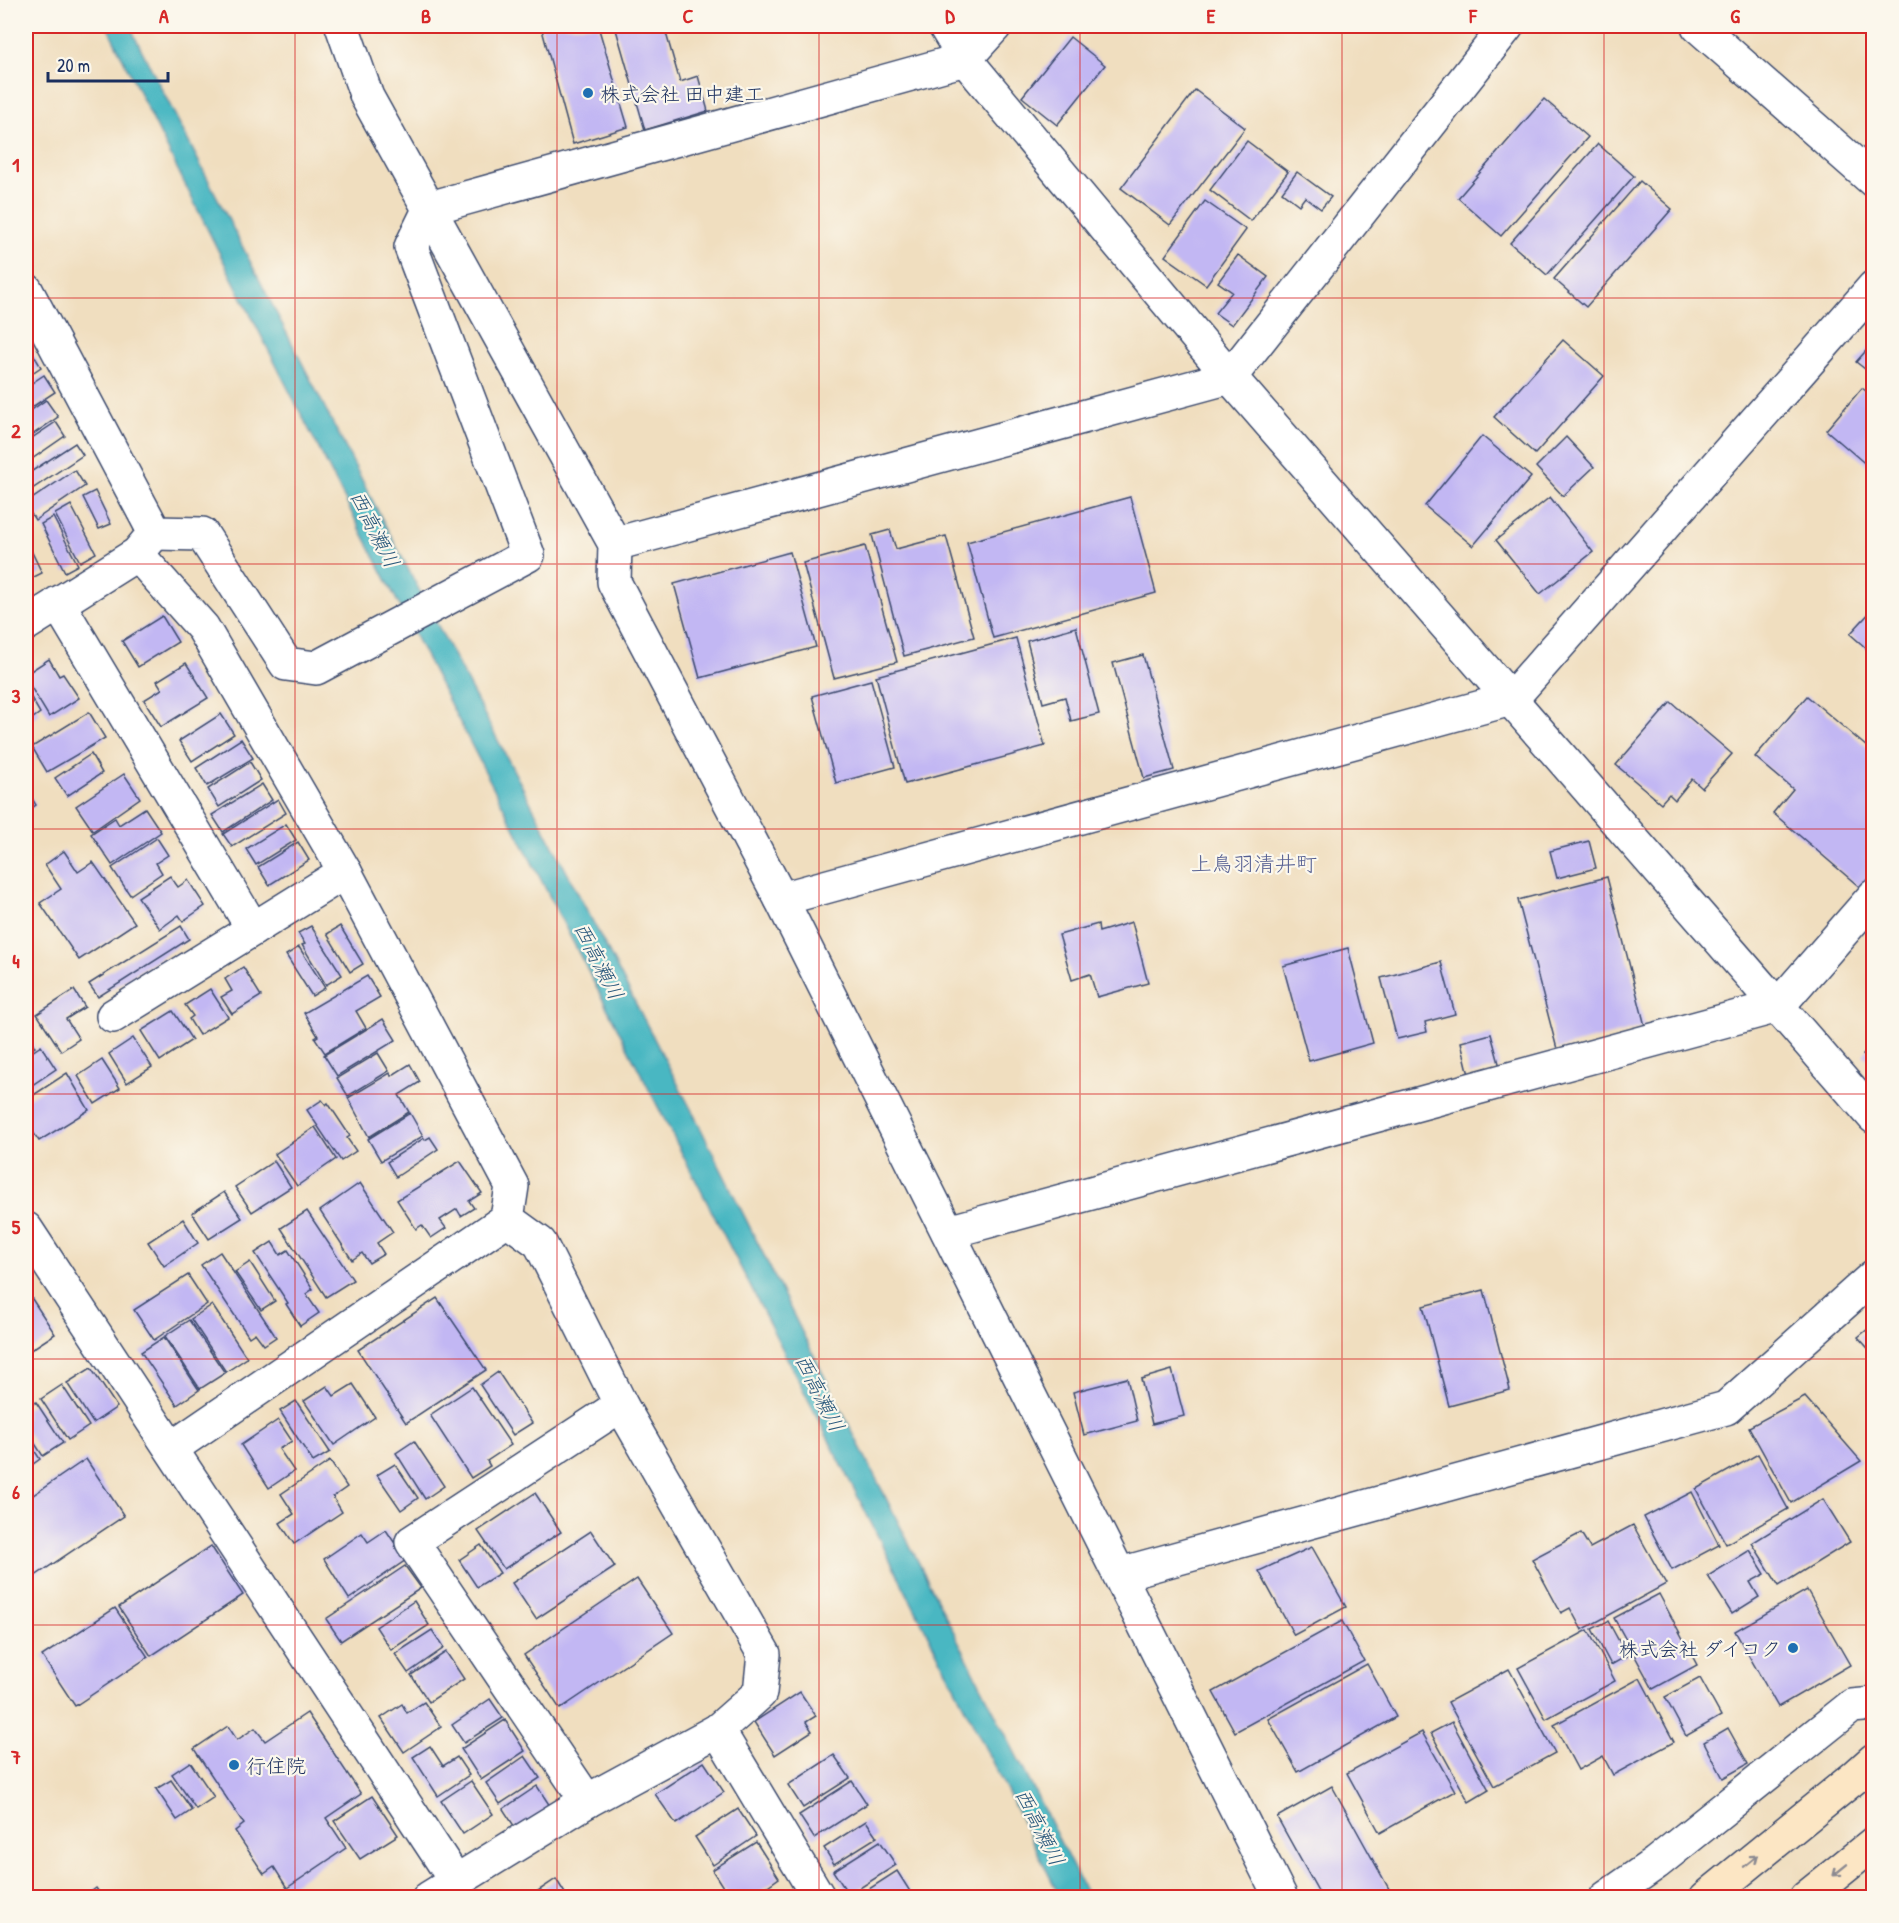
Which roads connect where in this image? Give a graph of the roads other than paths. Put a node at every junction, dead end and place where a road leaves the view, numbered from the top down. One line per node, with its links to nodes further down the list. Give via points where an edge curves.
1 (342, 26): 8 (street, via 367,98)
2 (945, 26): 6 (street)
3 (995, 26): 6 (street)
4 (1507, 26): 11 (street)
5 (1698, 26): 7 (street)
6 (965, 59): 8 (street); 11 (street)
7 (1874, 181)
8 (430, 208): 12 (street, via 411,247 528,555 316,668 286,664 202,534); 13 (street)
9 (1874, 287): 16 (street)
10 (26, 290): 12 (street)
11 (1230, 377): 13 (street); 16 (street)
12 (146, 543): 14 (street); 17 (street, via 203,628)
13 (615, 544): 19 (street, via 614,582)
14 (58, 603): 15 (street); 20 (street)
15 (26, 624)
16 (1511, 699): 19 (street); 21 (street)
17 (345, 872): 20 (street); 24 (street, via 512,1186)
18 (1874, 896): 21 (street)
19 (781, 899): 26 (street)
20 (253, 929): 22 (street)
21 (1778, 1006): 23 (street); 26 (street)
22 (113, 1016)
23 (1874, 1117)
24 (507, 1219): 28 (street, via 540,1243); 29 (street)
25 (26, 1229): 29 (street)
26 (948, 1232): 30 (street)
27 (1874, 1276): 30 (street, via 1726,1408)
28 (621, 1405): 32 (street, via 764,1654 760,1693); 34 (street, via 412,1542)
29 (172, 1448): 36 (street)
30 (1120, 1574): 38 (street)
31 (1874, 1704): 39 (street, via 1852,1706 1656,1863)
32 (718, 1730): 34 (street); 37 (street)
33 (1864, 1769): 40 (street, one-way to 33)
34 (587, 1801): 36 (street)
35 (1874, 1843): 41 (street, one-way to 41)
36 (442, 1889)
37 (819, 1898)
38 (1281, 1898)
39 (1606, 1898)
40 (1706, 1898)
41 (1806, 1898)

